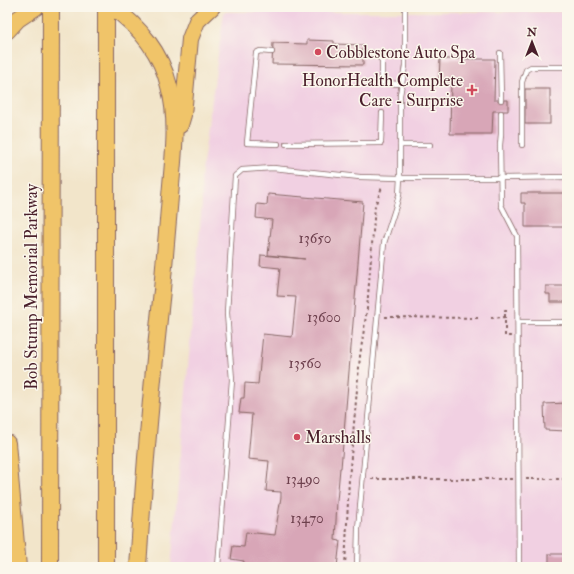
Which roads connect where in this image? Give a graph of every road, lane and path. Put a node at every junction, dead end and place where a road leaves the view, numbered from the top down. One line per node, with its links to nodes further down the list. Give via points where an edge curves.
1 (36, 7): 7 (highway, via 18,19)
2 (51, 7): 42 (highway, Bob Stump Memorial Parkway)
3 (106, 7): 43 (highway)
4 (112, 7): 16 (highway, via 141,33 162,65 172,99)
5 (212, 7): 16 (highway, via 192,30 183,115)
6 (405, 7): 12 (lane, via 405,66)
7 (7, 31)
8 (272, 52): 17 (lane, via 256,53 248,143)
9 (500, 52): 13 (lane)
10 (363, 53): 12 (lane, via 374,53 382,60 382,83)
11 (567, 67): 21 (lane, via 531,67 526,70 522,82)
12 (401, 84): 19 (lane)
13 (501, 100)
14 (382, 113): 18 (lane, via 381,143)
15 (501, 113): 24 (lane)
16 (175, 142): 44 (highway, via 149,412)
17 (278, 144)
18 (286, 144)
19 (400, 145): 20 (lane); 23 (lane)
20 (430, 145)
21 (522, 145)
22 (567, 177): 24 (lane)
23 (400, 178): 24 (lane); 37 (lane, via 396,206 384,242); 45 (lane, via 360,177 273,168 242,170 235,176 227,313 232,380)
24 (500, 178): 33 (lane, via 501,205 517,236)
25 (382, 187): 26 (path, via 375,206 373,222)
26 (367, 309): 28 (path); 46 (path, via 355,402)
27 (511, 310): 32 (path, via 505,310)
28 (370, 311)
29 (384, 317): 30 (path)
30 (479, 318)
31 (491, 318): 32 (path)
32 (505, 318): 35 (path, via 505,336)
33 (518, 322): 34 (lane); 48 (lane)
34 (567, 322)
35 (511, 336)
36 (7, 443): 41 (highway)
37 (363, 479): 38 (path); 47 (lane)
38 (512, 479)
39 (524, 479): 40 (path)
40 (567, 479)
41 (18, 567)
42 (50, 567)
43 (106, 567)
44 (138, 567)
45 (218, 567)
46 (344, 567)
47 (357, 567)
48 (519, 567)

